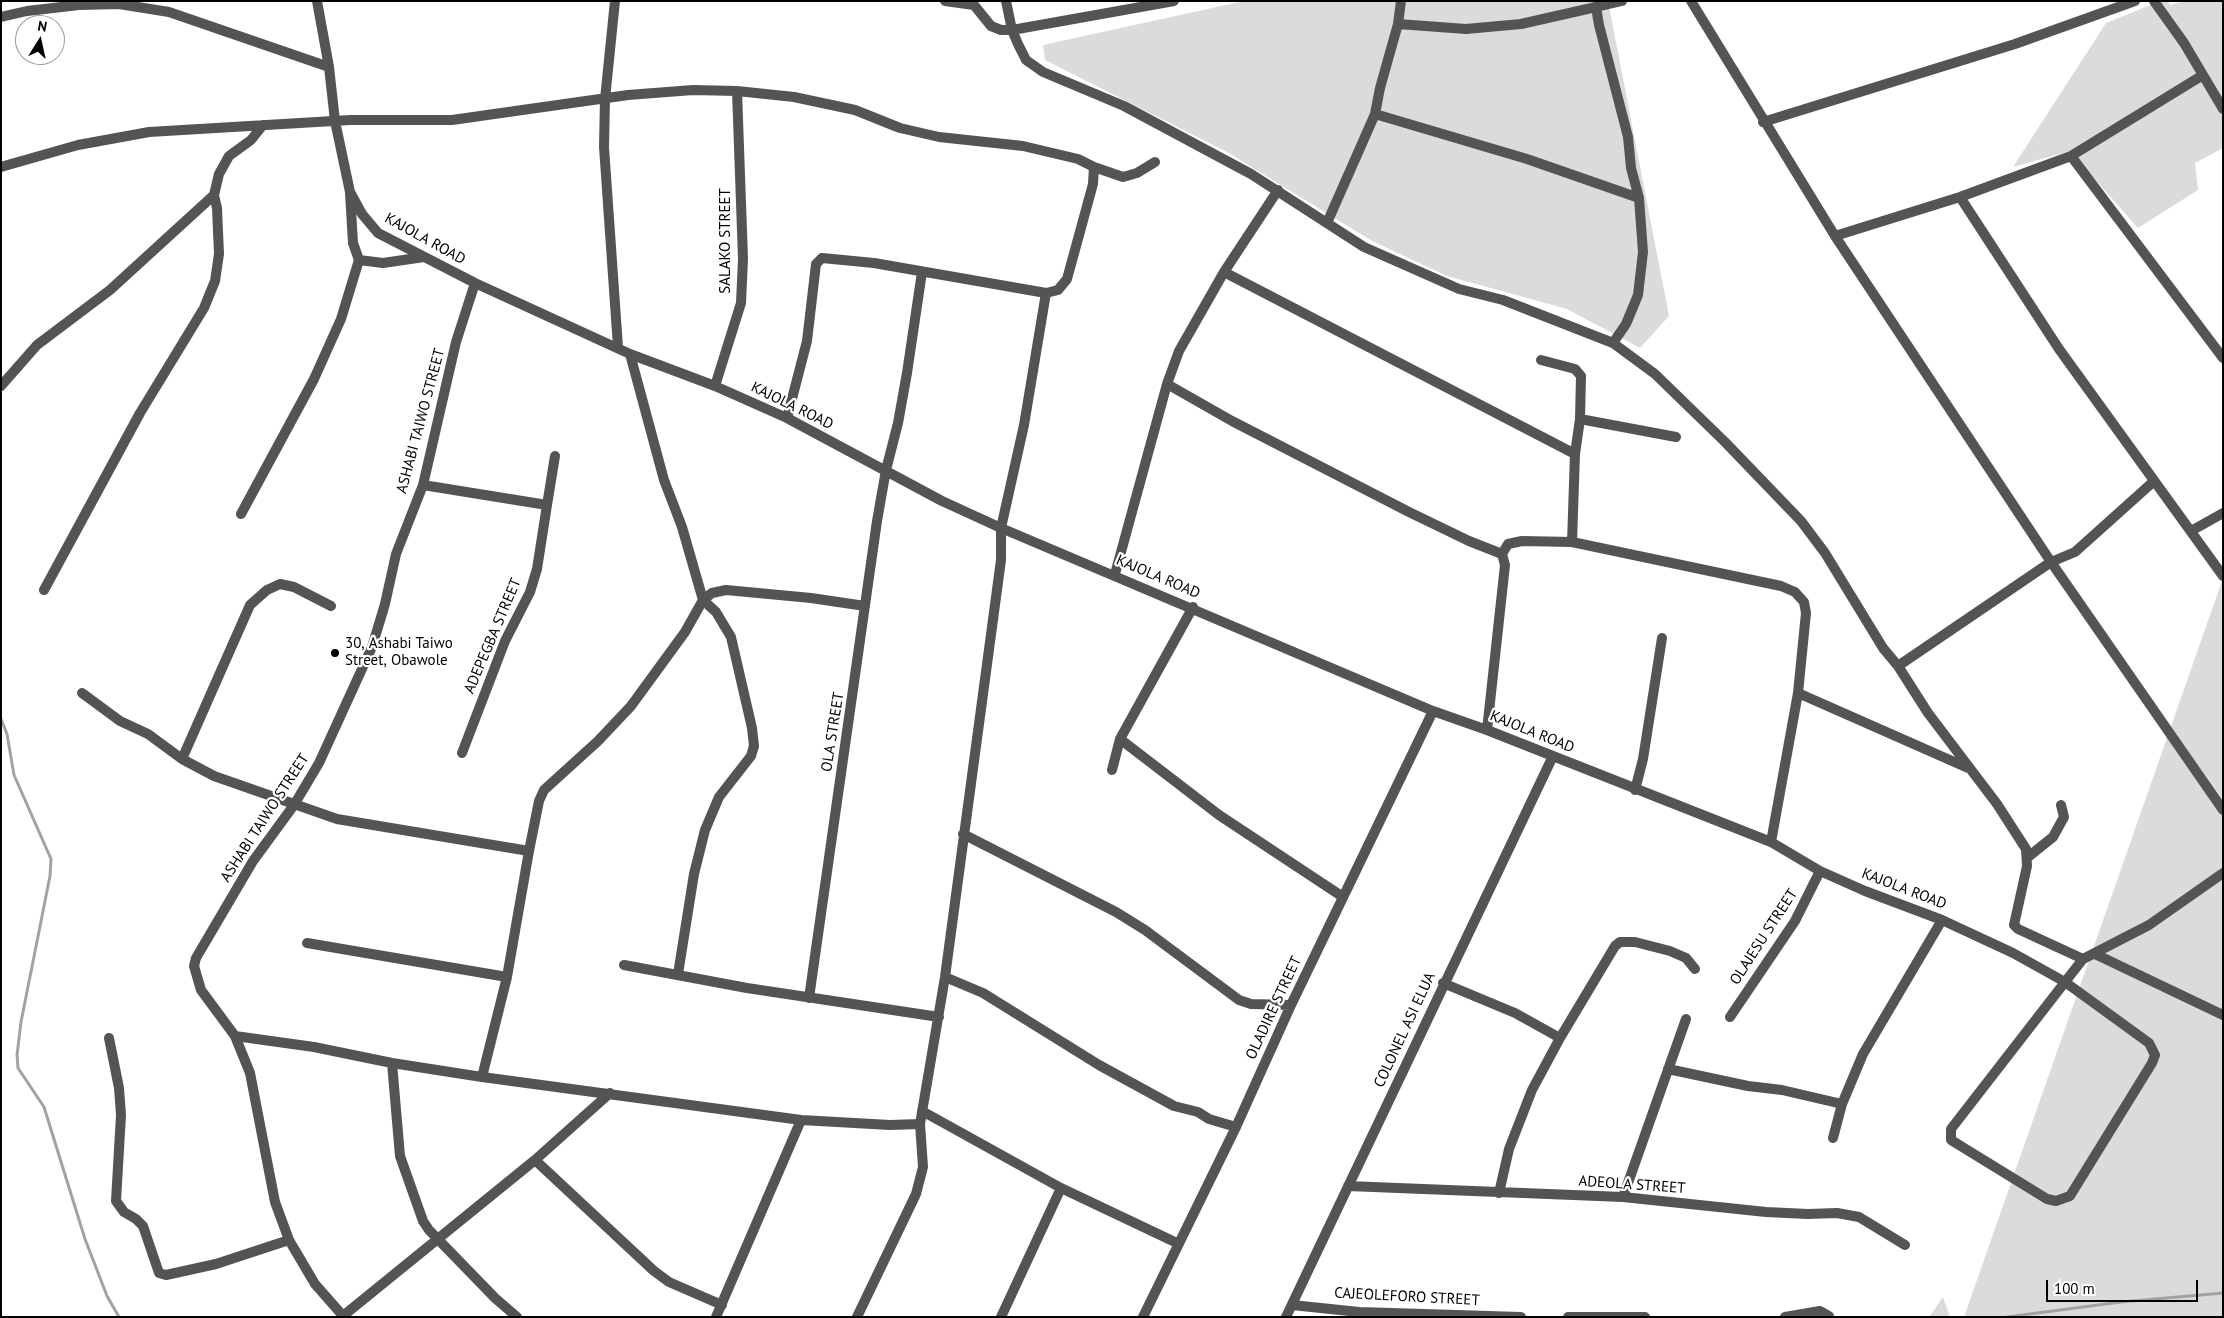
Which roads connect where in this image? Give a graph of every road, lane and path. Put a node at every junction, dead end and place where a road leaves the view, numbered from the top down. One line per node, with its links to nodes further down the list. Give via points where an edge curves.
1 (317, 1): 16 (street, KAJOLA ROAD)
2 (616, 1): 19 (street)
3 (945, 1): 11 (street)
4 (1006, 1): 15 (street)
5 (1174, 1): 15 (street)
6 (1401, 1): 14 (street)
7 (1622, 1): 12 (street)
8 (1691, 1): 23 (street)
9 (2135, 1): 23 (street, via 2015,44)
10 (2154, 1): 17 (street)
11 (975, 3): 15 (street, via 991,26)
12 (1596, 7): 14 (street, via 1521,24 1466,29); 33 (street, via 1628,137 1631,168)
13 (1, 17): 16 (street, via 61,7 119,4 169,12)
14 (1398, 24): 21 (street)
15 (1012, 30): 29 (street, via 1026,60 1043,72 1124,106)
16 (329, 67): 22 (street, KAJOLA ROAD)
17 (2202, 75): 20 (street); 25 (street)
18 (737, 91): 19 (street, via 652,92); 28 (street, via 794,97 855,110 900,128 939,137 1023,146 1078,159); 49 (street, SALAKO STREET, via 743,259 741,303)
19 (605, 99): 22 (street, via 452,120); 43 (street, via 606,202)
20 (2223, 109)
21 (1375, 114): 33 (street, via 1527,159); 34 (street)
22 (334, 121): 24 (street); 30 (street, KAJOLA ROAD)
23 (1763, 122): 35 (street)
24 (263, 125): 27 (street, via 149,132 78,145); 31 (street, via 251,140 228,156)
25 (2071, 156): 32 (street); 45 (street)
26 (1155, 162): 28 (street, via 1123,177)
27 (1, 167)
28 (1094, 167): 41 (street, via 1093,184 1067,279 1058,290)
29 (1278, 190): 34 (street); 39 (street)
30 (350, 192): 36 (street, KAJOLA ROAD, via 378,233); 37 (street, via 353,243)
31 (214, 195): 48 (street, via 110,290 37,345); 68 (street, via 219,254 204,308 136,421)
32 (1960, 197): 35 (street); 56 (street, via 2058,349)
33 (1639, 198): 42 (street, via 1643,252 1638,295 1626,324)
34 (1327, 223): 42 (street, via 1364,247 1459,289 1503,300)
35 (1835, 236): 65 (street)
36 (424, 257): 37 (street, via 383,263); 40 (street, KAJOLA ROAD)
37 (359, 260): 60 (street, via 341,319 314,380)
38 (922, 272): 41 (street); 50 (street, via 831,258 822,258 816,264 807,341); 55 (street, OLA STREET, via 898,423)
39 (1224, 272): 47 (street, via 1179,351); 53 (street)
40 (475, 283): 43 (street, KAJOLA ROAD); 57 (street, ASHABI TAIWO STREET, via 456,342)
41 (1046, 293): 61 (street, via 1024,425)
42 (1613, 343): 74 (street, via 1655,374 1685,402 1801,522)
43 (618, 348): 44 (street, KAJOLA ROAD)
44 (630, 354): 49 (street, KAJOLA ROAD); 69 (street, via 664,480 682,527)
45 (2223, 358)
46 (1541, 360): 51 (street, via 1575,369 1581,376)
47 (1167, 384): 64 (street, via 1410,512); 66 (street)
48 (1, 386)
49 (715, 386): 50 (street, KAJOLA ROAD)
50 (786, 418): 55 (street, KAJOLA ROAD)
51 (1580, 418): 52 (street); 53 (street)
52 (1676, 437)
53 (1575, 454): 63 (street)
54 (555, 456): 58 (street, ADEPEGBA STREET)
55 (886, 470): 61 (street, KAJOLA ROAD, via 942,501); 71 (street, OLA STREET)
56 (2153, 482): 62 (street); 65 (street, via 2075,552)
57 (423, 485): 58 (street); 86 (street, ASHABI TAIWO STREET, via 396,554 372,647 340,721)
58 (547, 505): 80 (street, ADEPEGBA STREET, via 530,592 505,641)
59 (2223, 513): 62 (street)
60 (241, 514)
61 (1002, 528): 66 (street, KAJOLA ROAD); 89 (street, via 1001,560)
62 (2191, 531): 67 (street)
63 (1572, 542): 64 (street, via 1522,541 1508,544); 76 (street, via 1675,562 1795,592 1804,602 1806,613)
64 (1502, 554): 78 (street, via 1506,565)
65 (2051, 562): 74 (street); 88 (street)
66 (1115, 574): 72 (street, KAJOLA ROAD)
67 (2223, 576)
68 (44, 590)
69 (703, 600): 71 (street, via 712,593 726,590 802,596); 91 (street, via 685,632 631,706 544,790); 102 (street, via 716,612 731,637 754,746 751,756 719,797 705,830 694,874)
70 (330, 606): 82 (street, via 280,584 267,590 250,605)
71 (866, 606): 107 (street, OLA STREET)
72 (1193, 607): 77 (street, KAJOLA ROAD); 79 (street)
73 (1662, 638): 85 (street)
74 (1898, 666): 83 (street)
75 (82, 693): 82 (street)
76 (1798, 693): 83 (street); 90 (street)
77 (1433, 711): 78 (street, KAJOLA ROAD); 95 (street, OLADIRE STREET)
78 (1487, 730): 81 (street, KAJOLA ROAD)
79 (1120, 739): 84 (street); 95 (street, via 1219,815)
80 (462, 754)
81 (1553, 756): 85 (street, KAJOLA ROAD); 106 (street, COLONEL ASI ELUA)
82 (182, 759): 86 (street, via 214,776)
83 (1969, 768): 92 (street, via 2012,826)
84 (1112, 770)
85 (1635, 790): 90 (street, KAJOLA ROAD)
86 (294, 805): 91 (street, via 337,819); 113 (street, ASHABI TAIWO STREET, via 253,862 196,958 194,966 201,990)
87 (2061, 805): 92 (street, via 2064,817 2053,836)
88 (2223, 810)
89 (963, 834): 104 (street); 108 (street, via 1116,912 1239,1000 1251,1004)
90 (1771, 842): 93 (street, KAJOLA ROAD)
91 (529, 851): 103 (street)
92 (2028, 857): 99 (street, via 2014,925)
93 (1820, 871): 96 (street, KAJOLA ROAD); 111 (street, OLAJESU STREET, via 1795,921)
94 (2223, 873): 98 (street, via 2149,925)
95 (1344, 897): 108 (street, OLADIRE STREET)
96 (1942, 920): 105 (street, KAJOLA ROAD); 120 (street, via 1863,1054)
97 (308, 943): 103 (street)
98 (2095, 954): 99 (street); 109 (street)
99 (2083, 959): 105 (street)
100 (624, 965): 102 (street)
101 (1695, 969): 115 (street, via 1686,958 1670,950 1626,940 1620,942)
102 (678, 974): 107 (street)
103 (507, 977): 118 (street)
104 (945, 977): 110 (street); 124 (street, via 983,993 1099,1065 1174,1106)
105 (2065, 982): 105 (street, KAJOLA ROAD, via 1949,1134 1951,1140 2047,1199 2063,1201 2070,1196 2152,1063 2154,1049)
106 (1443, 983): 115 (street, via 1515,1013); 127 (street, COLONEL ASI ELUA)
107 (809, 998): 110 (street)
108 (1291, 1005): 124 (street, OLADIRE STREET)
109 (2223, 1014)
110 (939, 1017): 121 (street)
111 (1730, 1017)
112 (1686, 1019): 117 (street)
113 (235, 1036): 116 (street, via 314,1047); 132 (street, ASHABI TAIWO STREET, via 250,1073 275,1202)
114 (109, 1038): 132 (street, via 121,1115 116,1201 124,1212 143,1226 159,1273 216,1264)
115 (1560, 1038): 129 (street, via 1532,1090 1509,1149)
116 (392, 1063): 118 (street); 131 (street, via 404,1173 423,1221)
117 (1668, 1068): 120 (street); 130 (street)
118 (482, 1077): 119 (street)
119 (610, 1093): 122 (street); 126 (street)
120 (1842, 1104): 125 (street)
121 (922, 1111): 123 (street); 128 (street)
122 (801, 1120): 123 (street); 135 (street)
123 (920, 1124): 141 (street, via 924,1167 916,1194)
124 (1236, 1127): 133 (street, OLADIRE STREET)
125 (1833, 1138)
126 (535, 1160): 131 (street); 135 (street, via 654,1271 669,1282)
127 (1348, 1186): 129 (street, ADEOLA STREET); 136 (street, COLONEL ASI ELUA)
128 (1061, 1188): 133 (street); 142 (street)
129 (1499, 1193): 130 (street, ADEOLA STREET)
130 (1623, 1197): 134 (street, ADEOLA STREET, via 1766,1212 1837,1212 1859,1217)
131 (438, 1239): 137 (street); 139 (street)
132 (289, 1240): 137 (street, ASHABI TAIWO STREET, via 315,1284)
133 (1177, 1243): 143 (street, OLADIRE STREET)
134 (1905, 1245)
135 (722, 1305): 140 (street)
136 (1292, 1305): 144 (street, COLONEL ASI ELUA); 145 (street, CAJEOLEFORO STREET, via 1359,1312)
137 (343, 1316)
138 (1829, 1316): 148 (street, via 1820,1311)
139 (517, 1317)
140 (716, 1317)
141 (857, 1317)
142 (1001, 1317)
143 (1143, 1317)
144 (1286, 1317)
145 (1521, 1317)
146 (1568, 1317): 147 (street)
147 (1646, 1317)
148 (1786, 1317)

